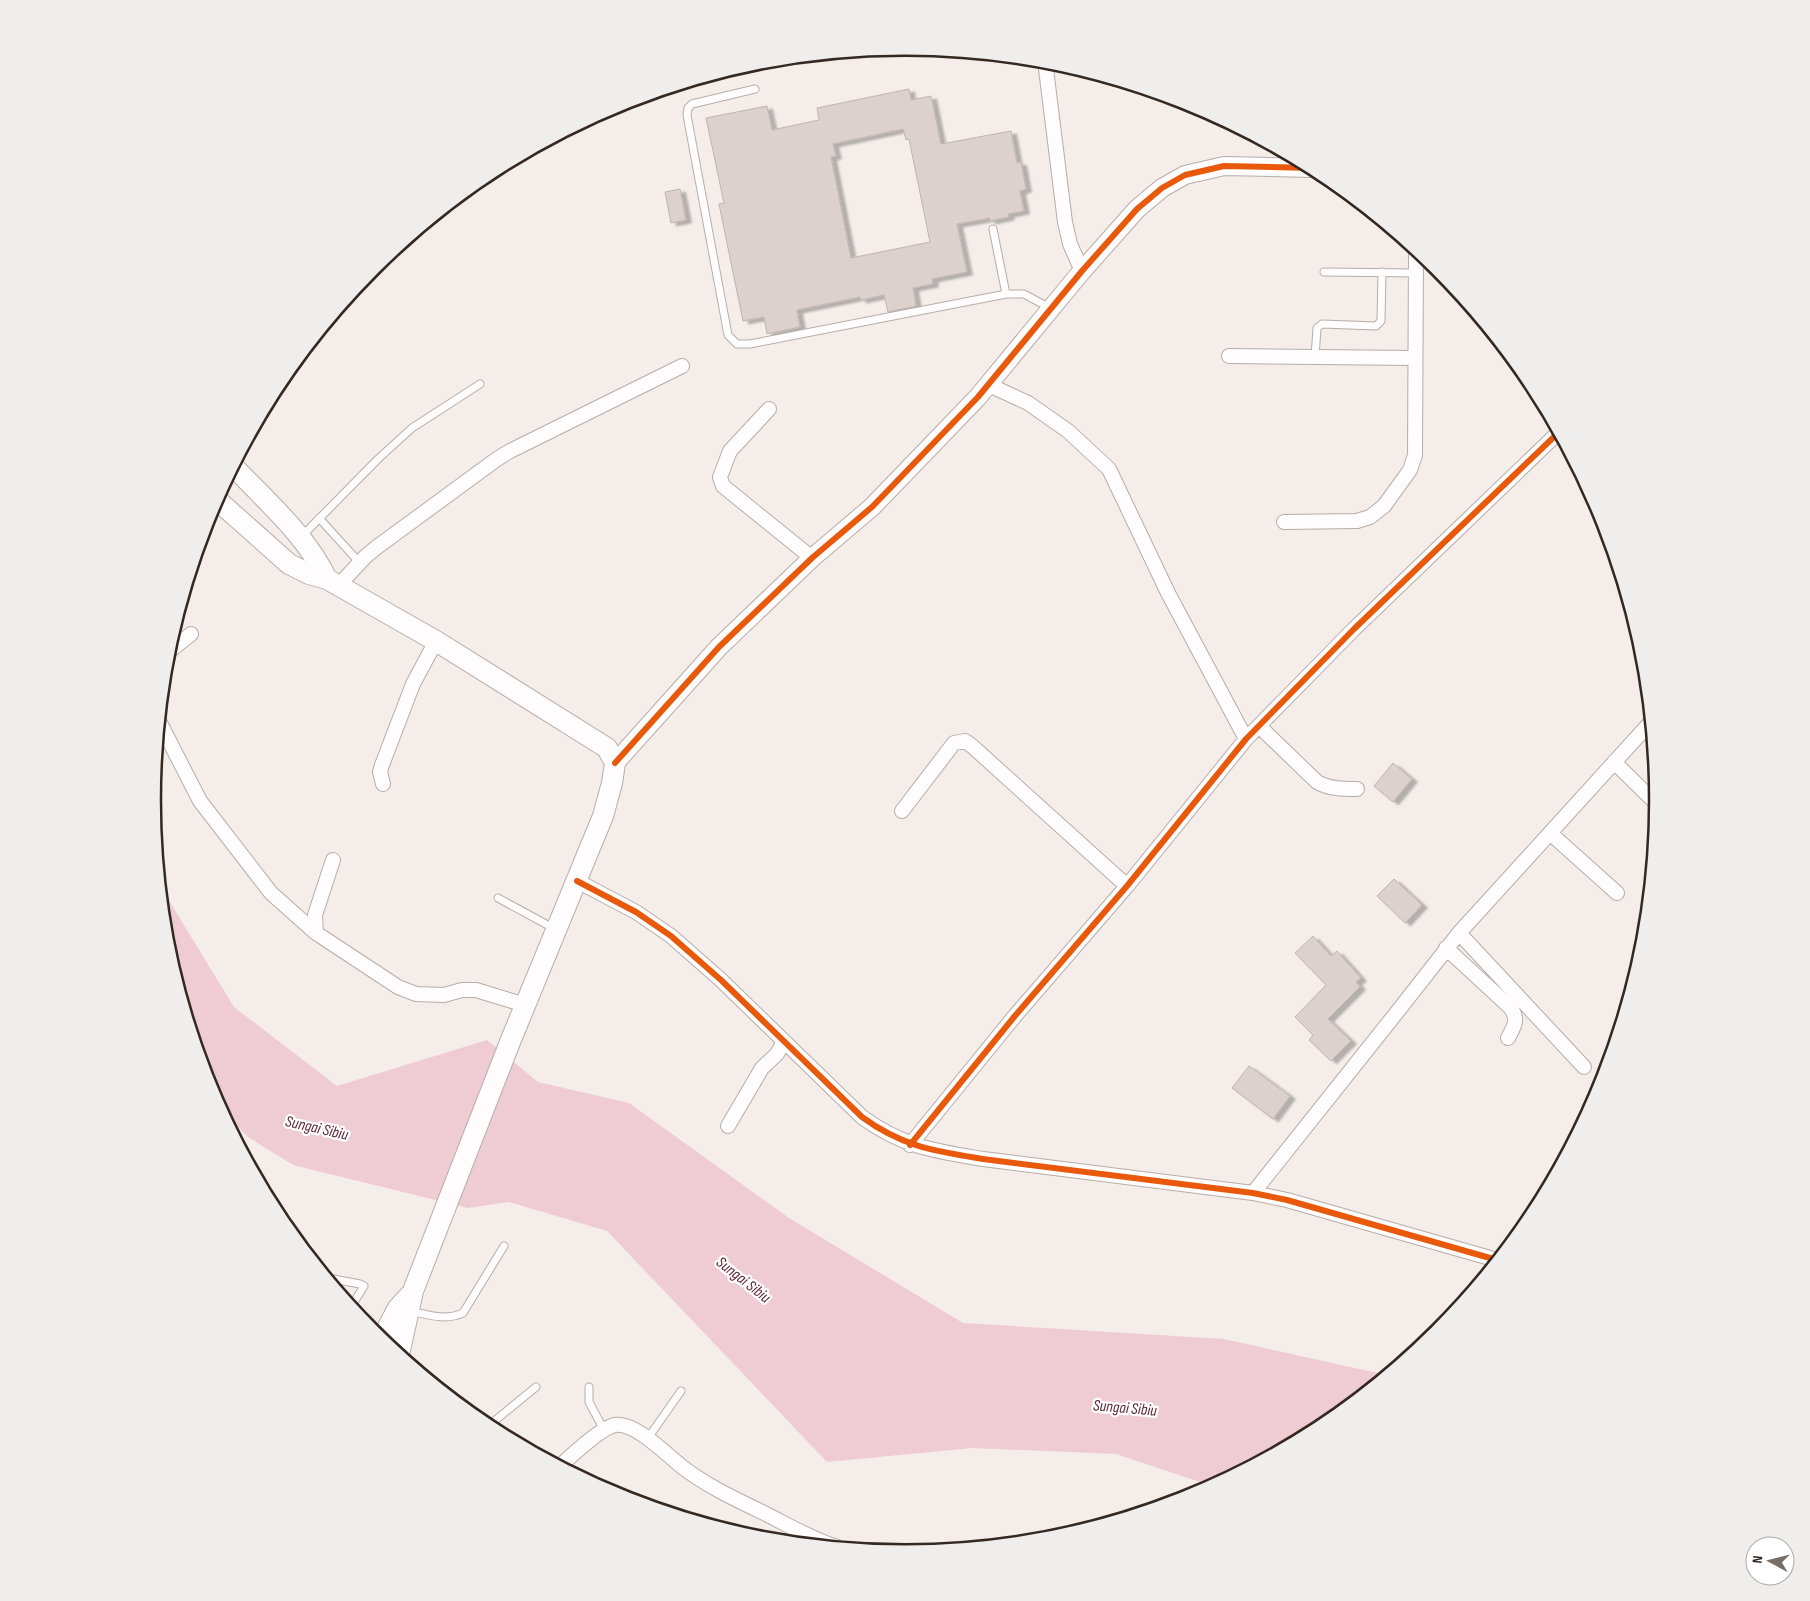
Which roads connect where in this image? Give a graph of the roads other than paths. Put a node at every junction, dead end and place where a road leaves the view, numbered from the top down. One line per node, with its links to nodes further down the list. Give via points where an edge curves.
1 (1046, 70): 6 (street, via 1065,222)
2 (756, 89): 10 (lane, via 692,104 687,116 728,335 737,344)
3 (1295, 168): 6 (street, via 1224,166 1186,175 1162,188 1137,209)
4 (993, 229): 10 (lane)
5 (1416, 260): 9 (street)
6 (1082, 271): 11 (street)
7 (1324, 272): 8 (lane)
8 (1382, 272): 9 (lane); 13 (lane, via 1381,321 1376,326 1322,324 1317,328)
9 (1416, 273): 14 (street)
10 (1006, 294): 11 (lane, via 1024,294)
11 (1050, 308): 17 (street)
12 (1228, 356): 13 (street)
13 (1315, 357): 14 (street)
14 (1414, 358): 23 (street, via 1415,455 1410,470 1384,506 1370,517 1357,521)
15 (682, 366): 26 (street, via 510,450)
16 (480, 384): 22 (lane, via 412,428)
17 (989, 385): 25 (street, via 872,507); 34 (street, via 1036,408 1068,431 1109,469 1168,593)
18 (769, 409): 25 (street, via 730,451 720,478 723,486)
19 (1554, 437): 31 (street, via 1354,629)
20 (239, 468): 24 (main road)
21 (221, 507): 27 (main road, via 289,564)
22 (320, 518): 24 (lane); 26 (lane)
23 (1284, 522)
24 (300, 537): 27 (main road)
25 (812, 558): 36 (street, via 719,647)
26 (359, 562): 27 (street)
27 (333, 582): 29 (main road)
28 (191, 634): 30 (street)
29 (436, 641): 36 (main road, via 607,748); 37 (street, via 413,684 382,765)
30 (177, 645)
31 (1259, 726): 34 (street); 38 (street, via 1323,786)
32 (1646, 728): 35 (street)
33 (164, 732): 49 (street, via 200,801 271,893)
34 (1246, 739): 44 (street)
35 (1614, 762): 39 (street); 41 (street)
36 (615, 763): 43 (main road, via 603,816)
37 (382, 784)
38 (1357, 789)
39 (1649, 796)
40 (902, 811): 44 (street, via 954,743 964,741)
41 (1550, 833): 45 (street); 48 (street)
42 (333, 860): 49 (street, via 316,915)
43 (578, 881): 47 (main road); 53 (street, via 636,912 671,936)
44 (1127, 886): 56 (street)
45 (1617, 893)
46 (498, 898): 47 (lane)
47 (556, 930): 51 (main road)
48 (1459, 933): 50 (street); 54 (street)
49 (316, 934): 51 (street, via 398,987 416,994 444,995 476,990)
50 (1446, 948): 52 (street, via 1511,1008 1516,1021); 57 (street)
51 (525, 1005): 62 (main road, via 443,1212)
52 (1508, 1038)
53 (784, 1041): 55 (street, via 777,1054 762,1068); 56 (street, via 862,1116 880,1130)
54 (1584, 1067)
55 (728, 1126)
56 (910, 1144): 57 (street, via 983,1159)
57 (1253, 1192): 59 (street)
58 (504, 1246): 62 (lane, via 463,1312 439,1318)
59 (1492, 1258)
60 (336, 1279): 61 (lane, via 364,1286)
61 (355, 1301)
62 (409, 1310): 63 (main road, via 398,1308); 64 (main road); 65 (main road)
63 (383, 1331)
64 (401, 1347)
65 (408, 1354)
66 (536, 1387): 69 (lane)
67 (589, 1387): 70 (lane, via 589,1402)
68 (681, 1391): 71 (lane)
69 (495, 1421)
70 (604, 1430): 71 (street, via 620,1425); 72 (street)
71 (648, 1438): 73 (street, via 684,1468 731,1497)
72 (565, 1462)
73 (816, 1539)

